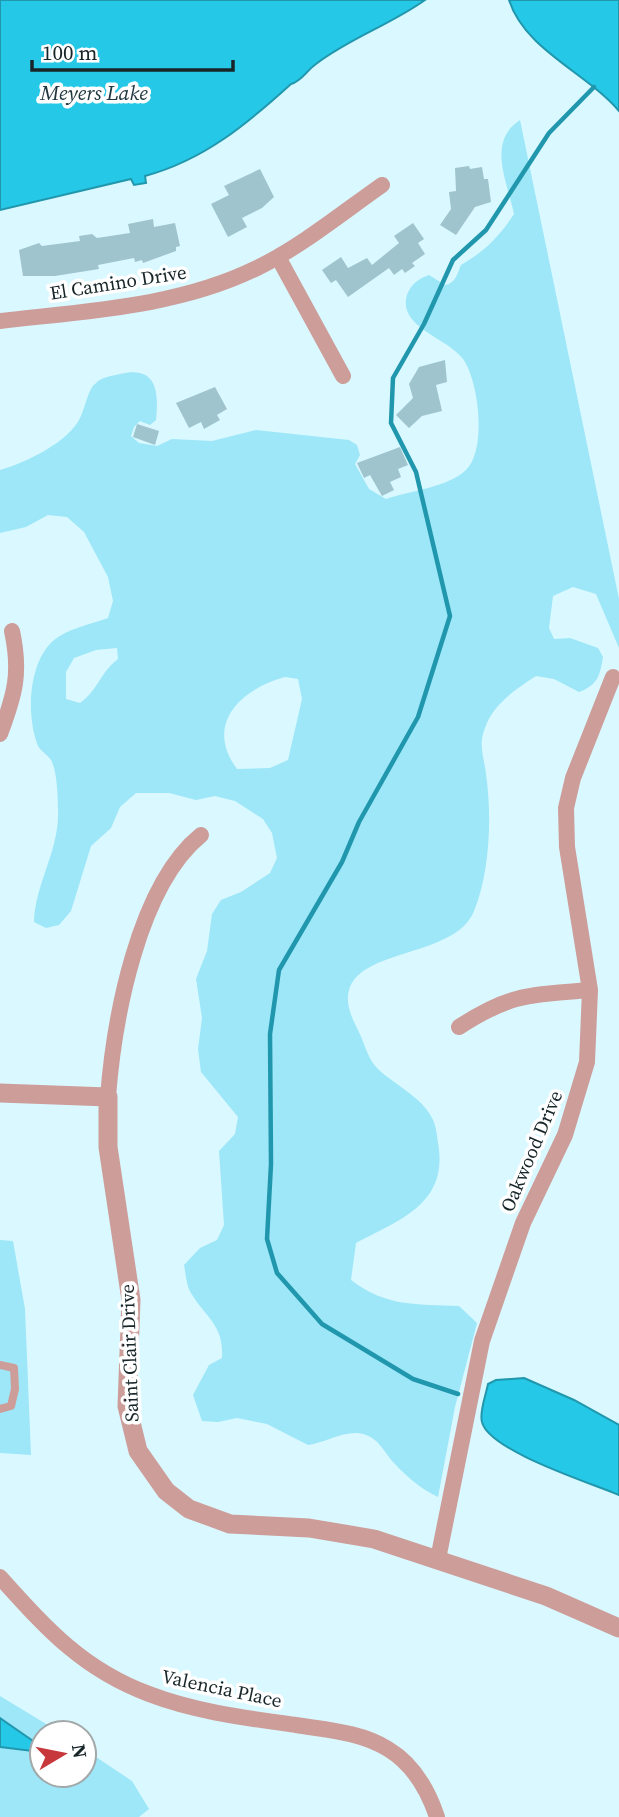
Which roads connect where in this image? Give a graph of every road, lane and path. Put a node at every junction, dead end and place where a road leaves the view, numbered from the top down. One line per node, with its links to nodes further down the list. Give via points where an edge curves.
1 (382, 185): 2 (street, El Camino Drive)
2 (278, 257): 3 (street, El Camino Drive, via 226,282 170,298); 4 (street)
3 (0, 321)
4 (343, 376)
5 (12, 631): 7 (street, via 18,670)
6 (613, 677): 9 (street, Oakwood Drive, via 573,778 566,808 567,847)
7 (0, 734)
8 (201, 835): 12 (street, Saint Clair Drive, via 175,860 140,937 121,1004)
9 (590, 990): 10 (street, via 510,998); 15 (street, Oakwood Drive, via 590,1044 579,1096 523,1223 482,1341)
10 (459, 1027)
11 (0, 1093): 12 (street)
12 (108, 1097): 15 (street, Saint Clair Drive, via 108,1147 131,1300 127,1406 134,1441 151,1472 181,1503 218,1521 359,1535)
13 (0, 1365): 14 (lane, via 13,1368 15,1389 11,1406)
14 (0, 1409)
15 (438, 1559): 17 (street, Saint Clair Drive, via 546,1596)
16 (0, 1577): 18 (street, Valencia Place, via 53,1636 103,1672 149,1694 224,1714 344,1733 380,1744 415,1774)
17 (619, 1628)
18 (437, 1817)

